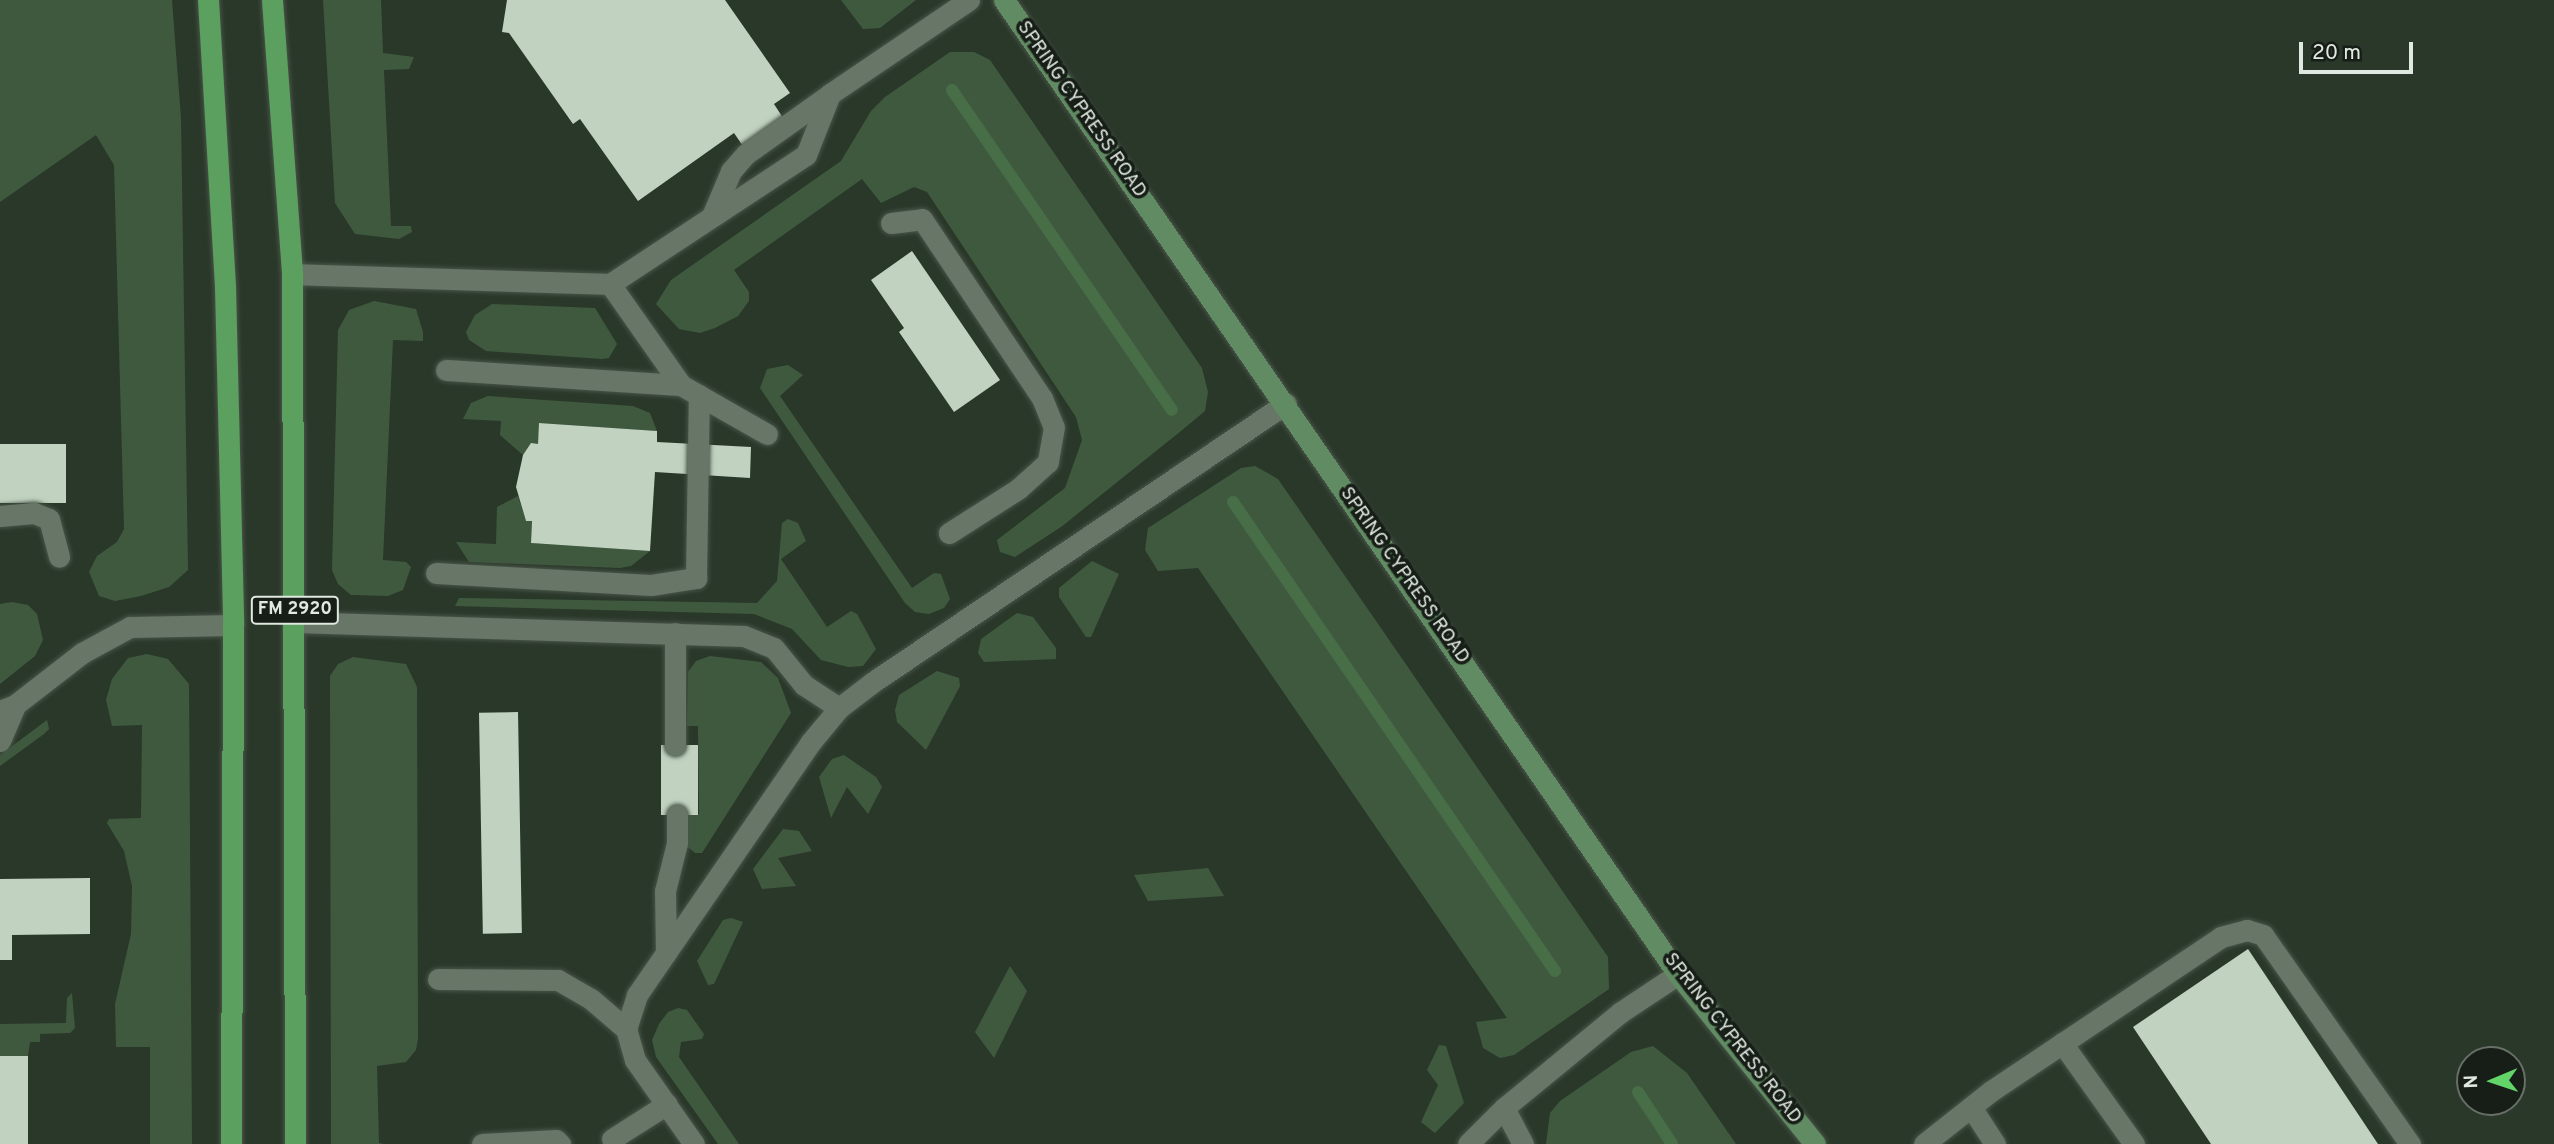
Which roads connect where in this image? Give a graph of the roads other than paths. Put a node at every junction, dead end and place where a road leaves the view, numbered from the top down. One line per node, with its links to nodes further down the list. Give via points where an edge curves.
1 (208, 0): 19 (main road, FM 2920 / FM 2920, via 225,287)
2 (272, 0): 8 (main road, FM 2920 / FM 2920)
3 (969, 0): 5 (lane)
4 (1004, 0): 12 (main road, SPRING CYPRESS ROAD)
5 (830, 94): 6 (lane, via 746,154 731,172); 6 (lane, via 806,155)
6 (712, 216): 9 (lane)
7 (891, 223): 15 (lane, via 922,219 1042,398 1054,427 1048,462 1018,489)
8 (292, 274): 9 (lane); 18 (main road, FM 2920 / FM 2920)
9 (610, 284): 11 (lane)
10 (446, 370): 11 (lane)
11 (690, 390): 13 (lane); 17 (lane, via 696,578 651,585)
12 (1286, 403): 22 (lane); 27 (main road, SPRING CYPRESS ROAD)
13 (767, 434)
14 (0, 516): 16 (lane, via 34,513 49,519)
15 (949, 533)
16 (59, 557)
17 (436, 573)
18 (295, 622): 20 (lane); 36 (main road, FM 2920 / FM 2920)
19 (233, 625): 21 (lane, via 130,627 82,653); 35 (main road, FM 2920 / FM 2920)
20 (675, 633): 22 (lane, via 744,636 774,648 804,685); 24 (lane)
21 (7, 708): 23 (lane)
22 (839, 708): 26 (lane, via 784,778)
23 (0, 741)
24 (675, 745)
25 (677, 815): 26 (lane, via 677,843 665,891)
26 (666, 953): 29 (lane, via 637,995)
27 (1678, 974): 33 (lane, via 1621,1012); 42 (main road, SPRING CYPRESS ROAD)
28 (438, 979): 29 (lane, via 558,980 591,999)
29 (626, 1029): 31 (lane, via 635,1060)
30 (2062, 1044): 32 (lane); 45 (lane); 46 (lane, via 2221,937 2247,930 2263,935)
31 (667, 1104): 34 (lane); 39 (lane)
32 (1972, 1107): 43 (lane); 44 (lane)
33 (1504, 1108): 40 (lane); 41 (lane)
34 (612, 1139)
35 (231, 1144)
36 (295, 1144)
37 (482, 1144): 38 (lane, via 556,1140)
38 (560, 1144)
39 (694, 1144)
40 (1468, 1144)
41 (1522, 1144)
42 (1815, 1144)
43 (1924, 1144)
44 (1995, 1144)
45 (2134, 1144)
46 (2410, 1144)

